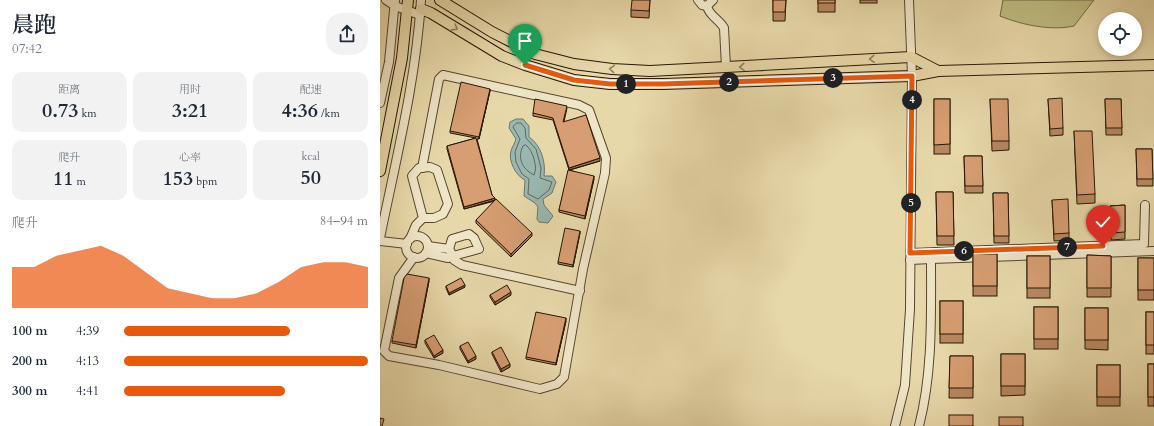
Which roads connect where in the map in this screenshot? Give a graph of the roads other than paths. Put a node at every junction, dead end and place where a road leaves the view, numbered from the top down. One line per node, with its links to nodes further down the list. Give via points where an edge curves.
1 (386, 0): 6 (street)
2 (408, 0): 9 (main road)
3 (440, 0): 12 (main road, one-way to 3, via 650,71 574,64 535,54 492,32)
4 (698, 0): 7 (street, via 702,5)
5 (909, 0): 10 (street)
6 (395, 3): 9 (street); 15 (street, via 389,62)
7 (710, 3): 12 (street, via 709,13 724,28)
8 (421, 8): 9 (street); 14 (main road, one-way to 14, via 502,56 574,80 610,84 663,84); 20 (street, via 413,78)
9 (407, 11): 17 (main road, via 394,105)
10 (911, 57): 12 (main road, one-way to 12); 13 (main road); 14 (street)
11 (1154, 66): 13 (main road)
12 (726, 67)
13 (938, 71): 14 (main road)
14 (912, 76): 25 (street)
15 (380, 103)
16 (422, 168): 19 (street, via 412,176); 19 (street, via 430,167 437,170 448,204 443,214 434,218); 27 (street, via 439,79 443,75 579,105 589,110 606,158)
17 (380, 171)
18 (1145, 205): 25 (street, via 1144,244)
19 (423, 218): 21 (street, via 416,225)
20 (380, 240): 21 (street)
21 (408, 242): 22 (street, via 415,236 422,237 426,241); 24 (street, via 407,250)
22 (427, 250): 24 (street, via 422,256); 27 (street, via 448,258 451,253 454,260 462,265)
23 (1154, 251): 26 (street)
24 (414, 256): 27 (street, via 399,278 384,351 389,356 540,389 557,384 564,377)
25 (910, 256): 26 (street); 28 (street, via 910,309 904,385)
26 (931, 259): 29 (street, via 931,331 927,386)
27 (580, 292)
28 (895, 426)
29 (919, 426)

